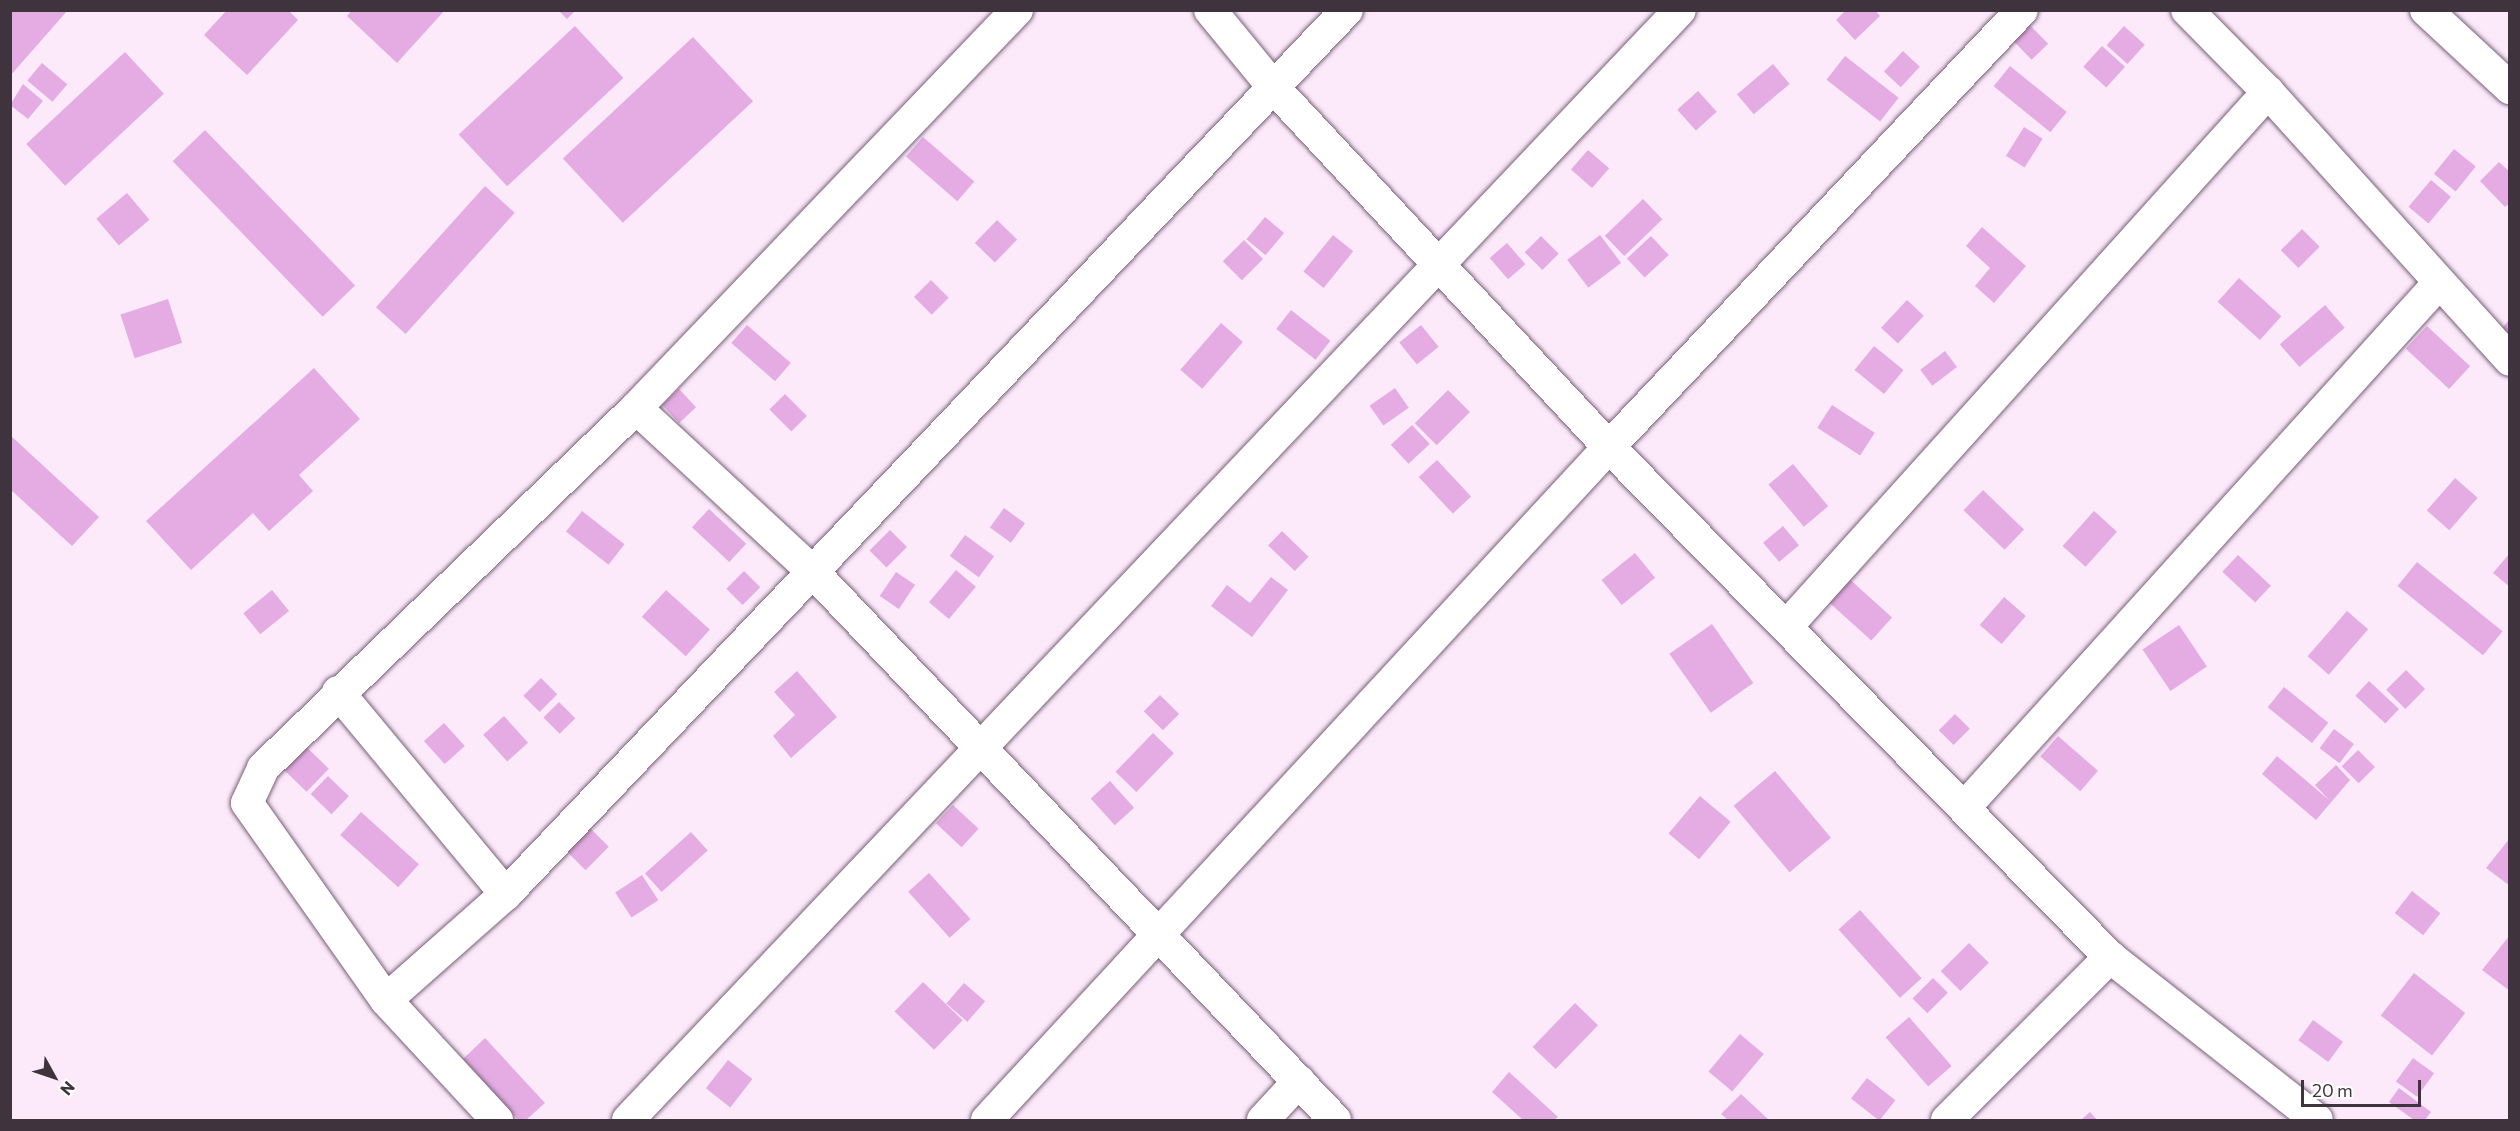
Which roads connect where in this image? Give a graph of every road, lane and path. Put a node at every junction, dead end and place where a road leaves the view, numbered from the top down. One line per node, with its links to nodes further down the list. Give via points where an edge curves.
1 (1017, 10): 14 (street)
2 (1210, 10): 8 (street)
3 (1347, 10): 8 (street)
4 (1680, 10): 11 (street)
5 (2022, 10): 15 (street)
6 (2187, 10): 10 (street)
7 (2426, 10): 9 (street)
8 (1274, 87): 11 (street); 16 (street)
9 (2510, 88)
10 (2268, 92): 12 (street); 17 (street)
11 (1440, 266): 15 (street); 19 (street)
12 (2438, 284): 13 (street); 20 (street)
13 (2510, 360)
14 (636, 408): 16 (street); 18 (street)
15 (1609, 447): 17 (street); 22 (street)
16 (813, 572): 19 (street); 21 (street)
17 (1787, 626): 20 (street)
18 (338, 692): 21 (street); 24 (street, via 263,768 247,803)
19 (982, 751): 22 (street); 27 (street)
20 (1964, 808): 23 (street)
21 (506, 894): 24 (street)
22 (1159, 935): 25 (street); 28 (street)
23 (2110, 957): 31 (street); 32 (street)
24 (386, 1000): 26 (street)
25 (1299, 1081): 29 (street); 30 (street)
26 (497, 1120)
27 (628, 1120)
28 (987, 1120)
29 (1263, 1120)
30 (1335, 1120)
31 (1947, 1120)
32 (2317, 1120)

